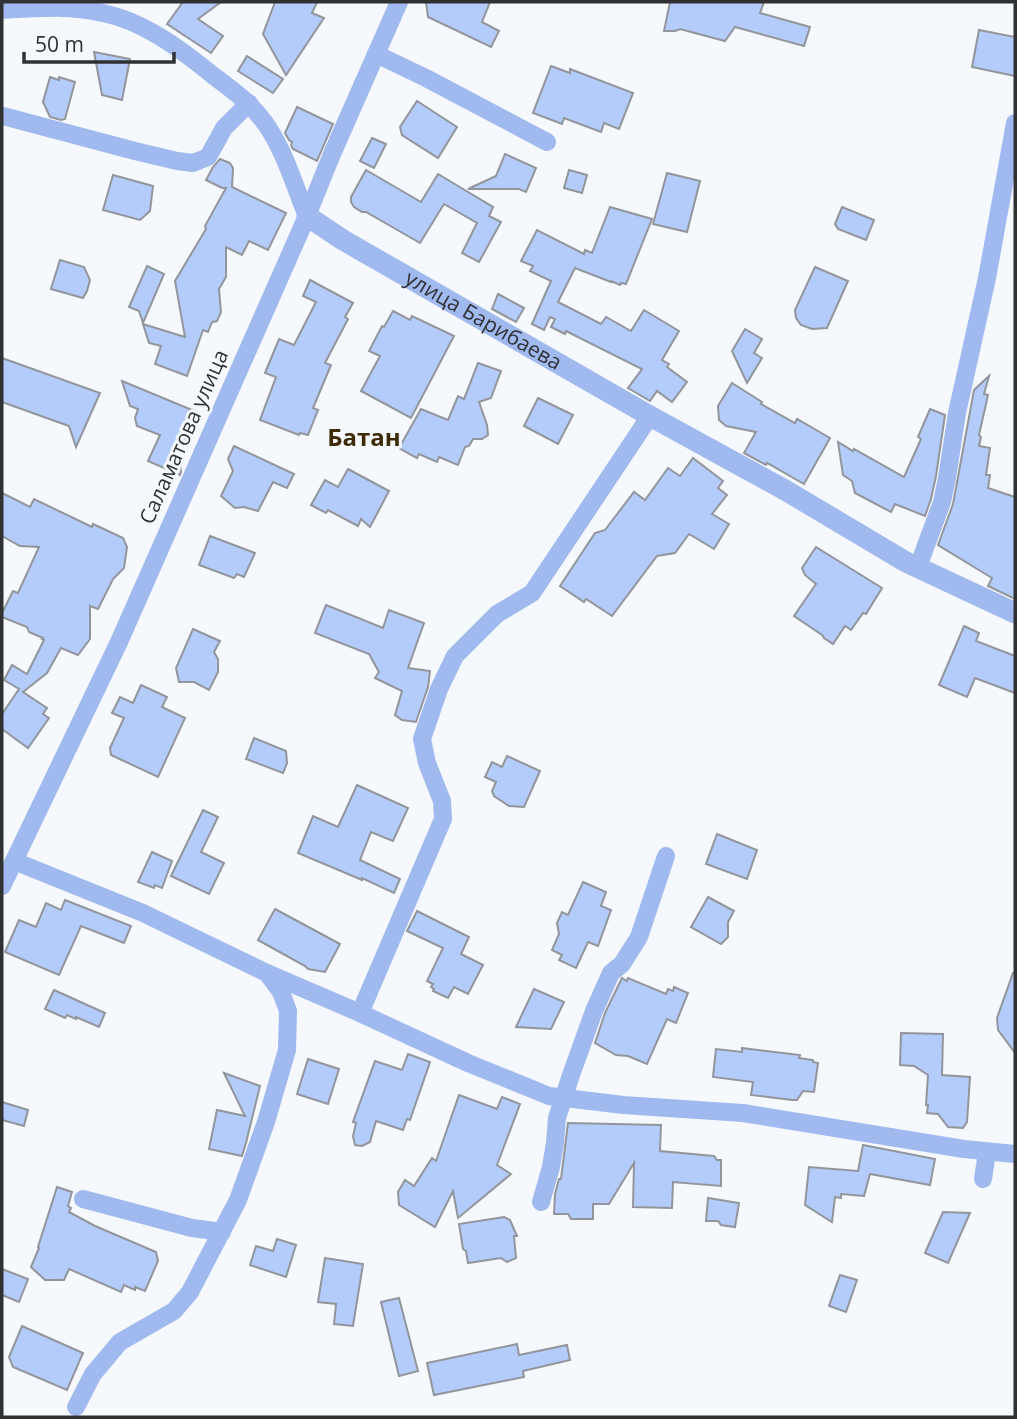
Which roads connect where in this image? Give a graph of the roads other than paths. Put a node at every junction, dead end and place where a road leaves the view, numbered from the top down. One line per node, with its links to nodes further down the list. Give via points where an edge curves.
1 (399, 2): 4 (street, Саламатова улица)
2 (104, 7): 3 (street); 5 (street, via 187,54)
3 (2, 10)
4 (376, 54): 8 (street); 9 (street, Саламатова улица)
5 (249, 103): 6 (street, via 224,128 208,157 193,163); 9 (street, via 278,144)
6 (3, 116)
7 (1015, 123): 11 (street, via 947,478)
8 (547, 142)
9 (307, 216): 10 (street, улица Барибаева); 14 (street, Саламатова улица, via 119,642)
10 (650, 416): 11 (street, улица Барибаева); 17 (street, via 532,593 498,614 455,656 422,739 442,801 443,819)
11 (918, 567): 12 (street, улица Барибаева)
12 (1015, 613)
13 (666, 856): 18 (street, via 639,937 606,983)
14 (14, 860): 15 (street, Саламатова улица); 16 (street, via 143,913)
15 (2, 886)
16 (267, 973): 17 (street); 24 (street, via 288,1011 287,1050 238,1200)
17 (360, 1013): 18 (street, via 468,1063)
18 (564, 1098): 19 (street, via 743,1114); 23 (street)
19 (987, 1152): 20 (street); 21 (street)
20 (1015, 1154)
21 (983, 1179)
22 (83, 1199): 24 (street)
23 (541, 1202)
24 (222, 1232): 25 (street, via 190,1292 174,1311 120,1342 93,1374)
25 (76, 1407)

